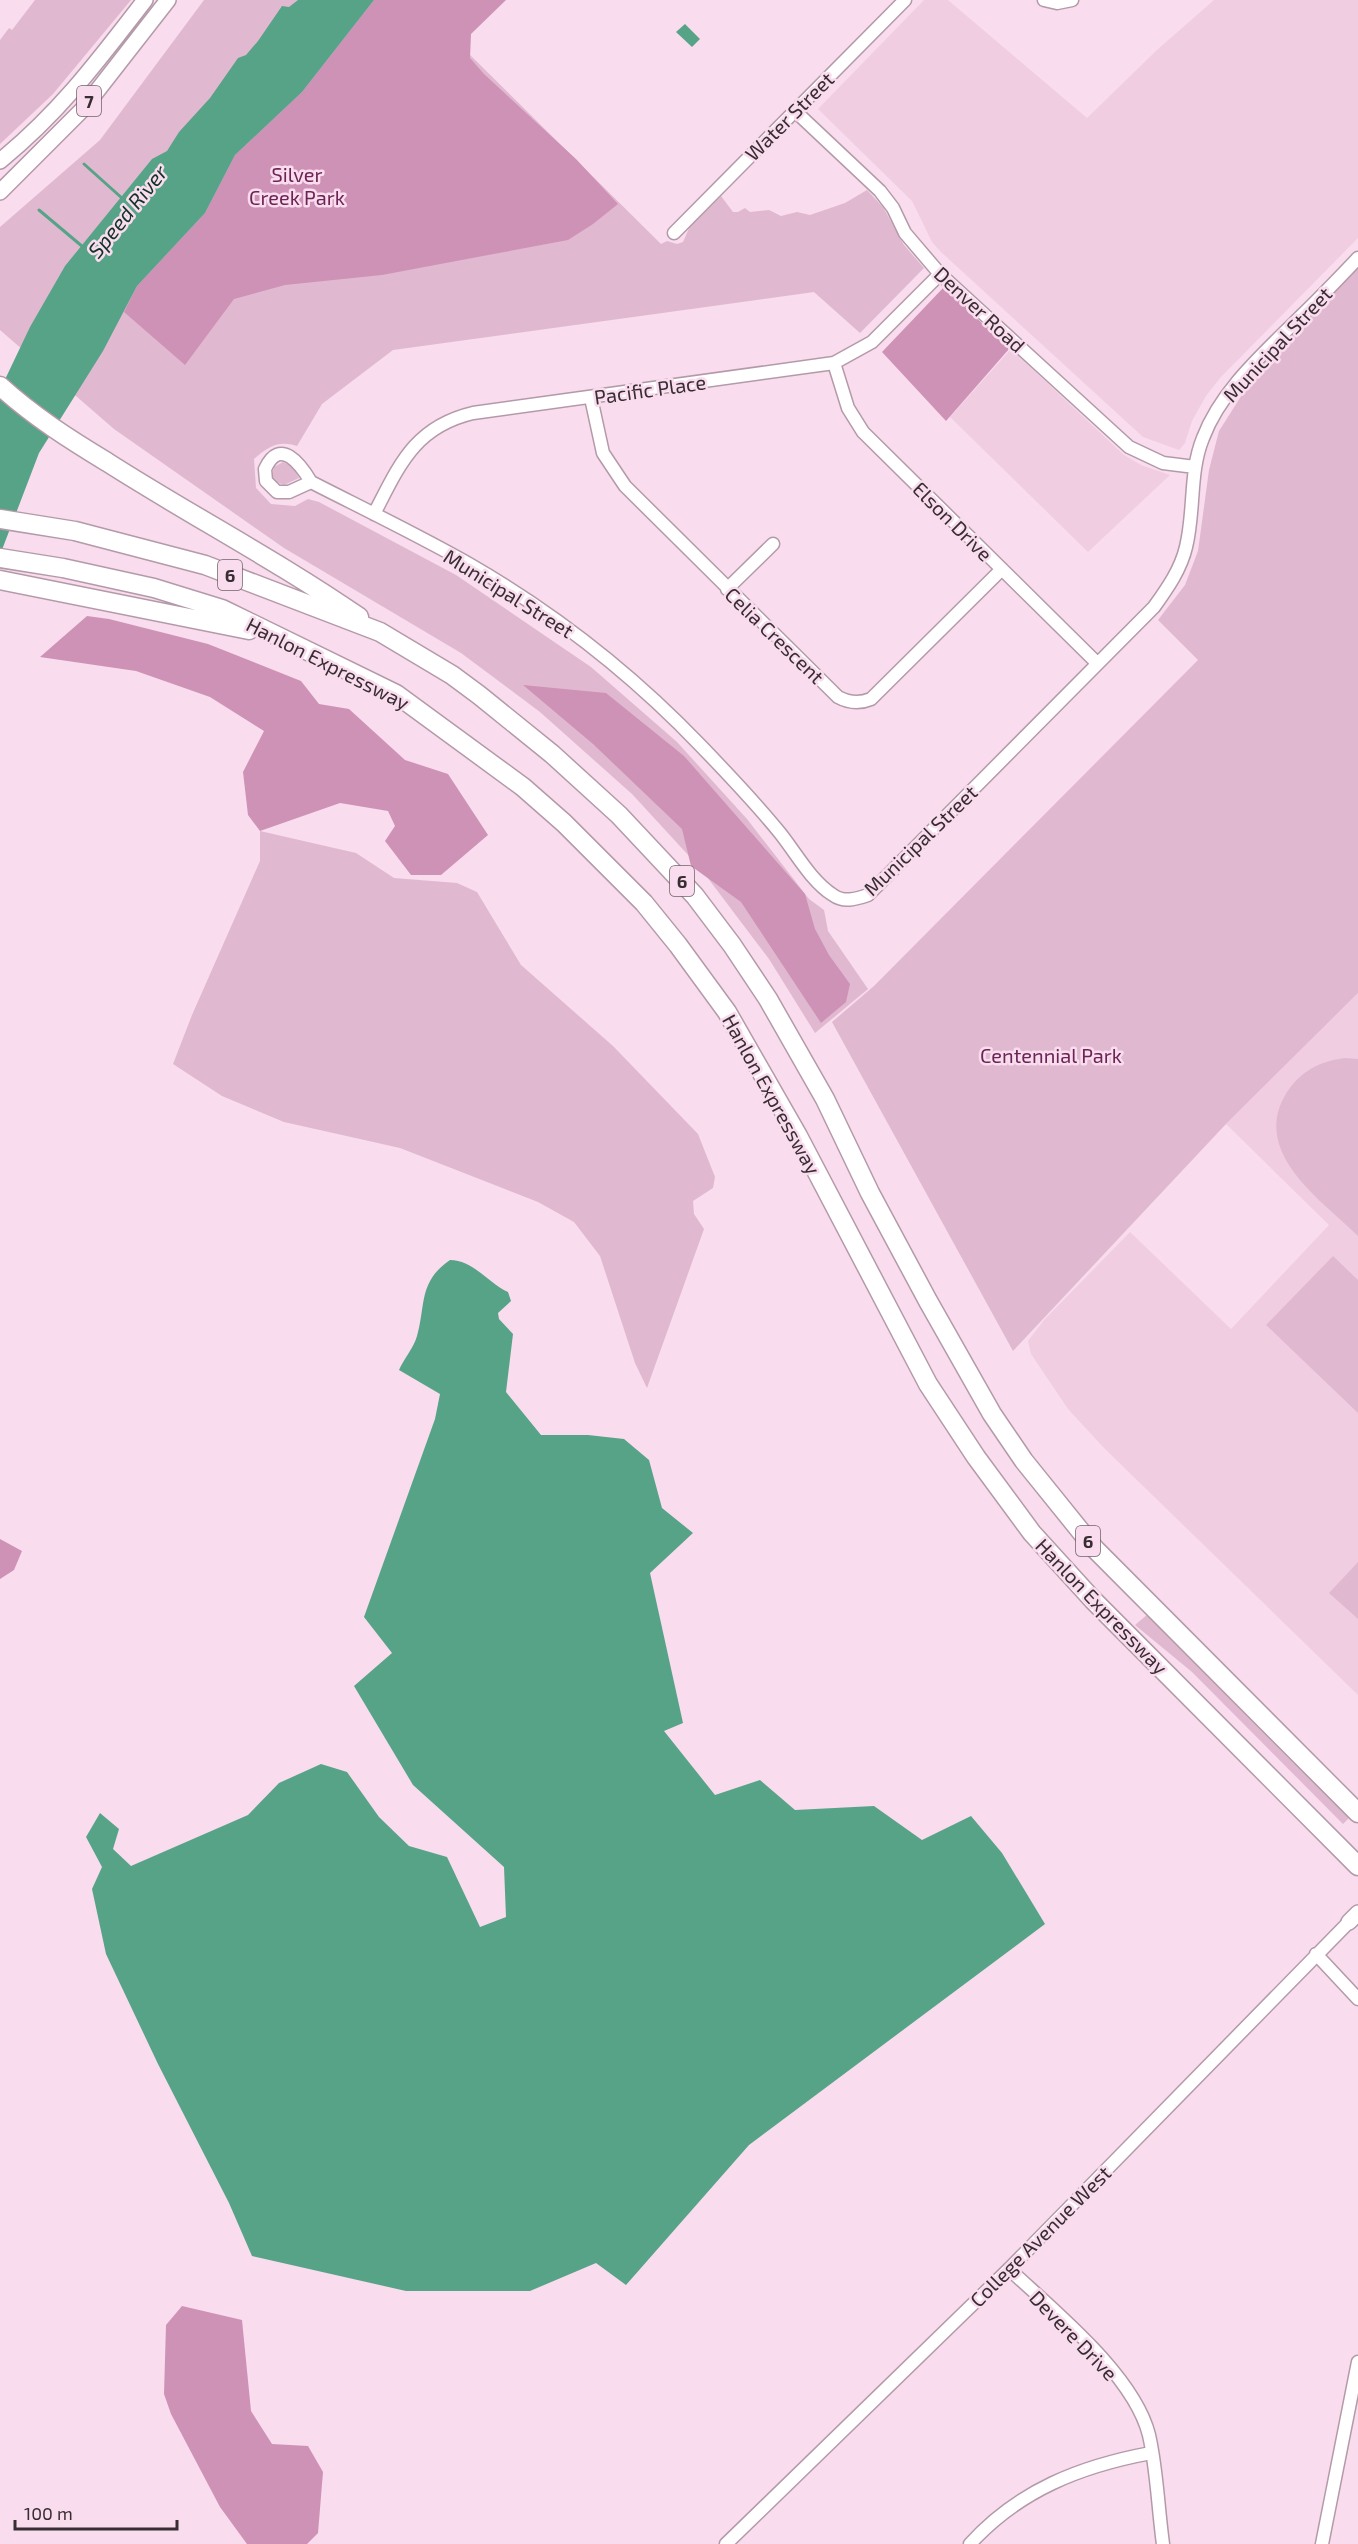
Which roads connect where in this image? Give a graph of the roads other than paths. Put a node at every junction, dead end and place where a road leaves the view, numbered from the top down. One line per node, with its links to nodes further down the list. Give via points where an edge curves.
1 (145, 0): 7 (main road, 7, via 83,81 34,133)
2 (168, 0): 8 (main road, 7, via 83,109)
3 (905, 0): 6 (street, Water Street)
4 (1044, 0): 5 (street)
5 (1072, 0)
6 (795, 111): 9 (street, Water Street); 11 (street, Denver Road, via 880,191 905,233)
7 (0, 161)
8 (0, 192)
9 (674, 233)
10 (1358, 258): 15 (street, Municipal Street, via 1229,392 1202,440)
11 (940, 273): 12 (street, Pacific Place, via 872,342); 15 (street, Denver Road, via 1129,447 1163,463)
12 (834, 363): 14 (street, Pacific Place); 21 (street, Elson Drive, via 848,408 863,432)
13 (0, 386): 24 (highway, via 57,432 323,592)
14 (591, 398): 17 (street, Pacific Place, via 473,413 444,423 422,438 405,457); 23 (street, Celia Crescent, via 600,443 615,475)
15 (1195, 467): 26 (street, Municipal Street, via 1190,525 1179,565 1154,607)
16 (311, 482): 17 (street, Municipal Street)
17 (374, 514): 26 (street, Municipal Street, via 469,564 591,647 691,736 743,789 825,887 844,900 868,895)
18 (0, 519): 24 (highway, Hanlon Expressway / 6, via 75,531 205,565)
19 (773, 543): 23 (street)
20 (0, 558): 25 (highway, Hanlon Expressway / 6, via 154,588 222,609)
21 (1002, 569): 23 (street, Celia Crescent, via 871,699 855,703 838,697); 26 (street, Elson Drive)
22 (0, 580): 25 (highway)
23 (727, 589)
24 (380, 632): 27 (highway, Hanlon Expressway / 6, via 452,675 516,724 620,815 695,896 768,999 825,1099 928,1301 992,1414 1024,1461 1095,1549)
25 (277, 637): 28 (highway, Hanlon Expressway / 6, via 396,694 523,787 644,903 727,1012 798,1136 903,1341 983,1467 1032,1533 1093,1600)
26 (1097, 663)
27 (1358, 1813)
28 (1358, 1866)
29 (1353, 1918): 30 (street, College Avenue West)
30 (1316, 1954): 31 (street); 32 (street, College Avenue West)
31 (1358, 1999)
32 (1009, 2270): 35 (street, Devere Drive, via 1100,2355 1120,2380 1142,2417); 36 (street, College Avenue West)
33 (1358, 2362): 34 (street)
34 (1354, 2402): 39 (street)
35 (1151, 2453): 37 (street, via 1107,2462 1056,2480 1016,2503); 38 (street, Devere Drive)
36 (726, 2544)
37 (970, 2544)
38 (1163, 2544)
39 (1322, 2544)

